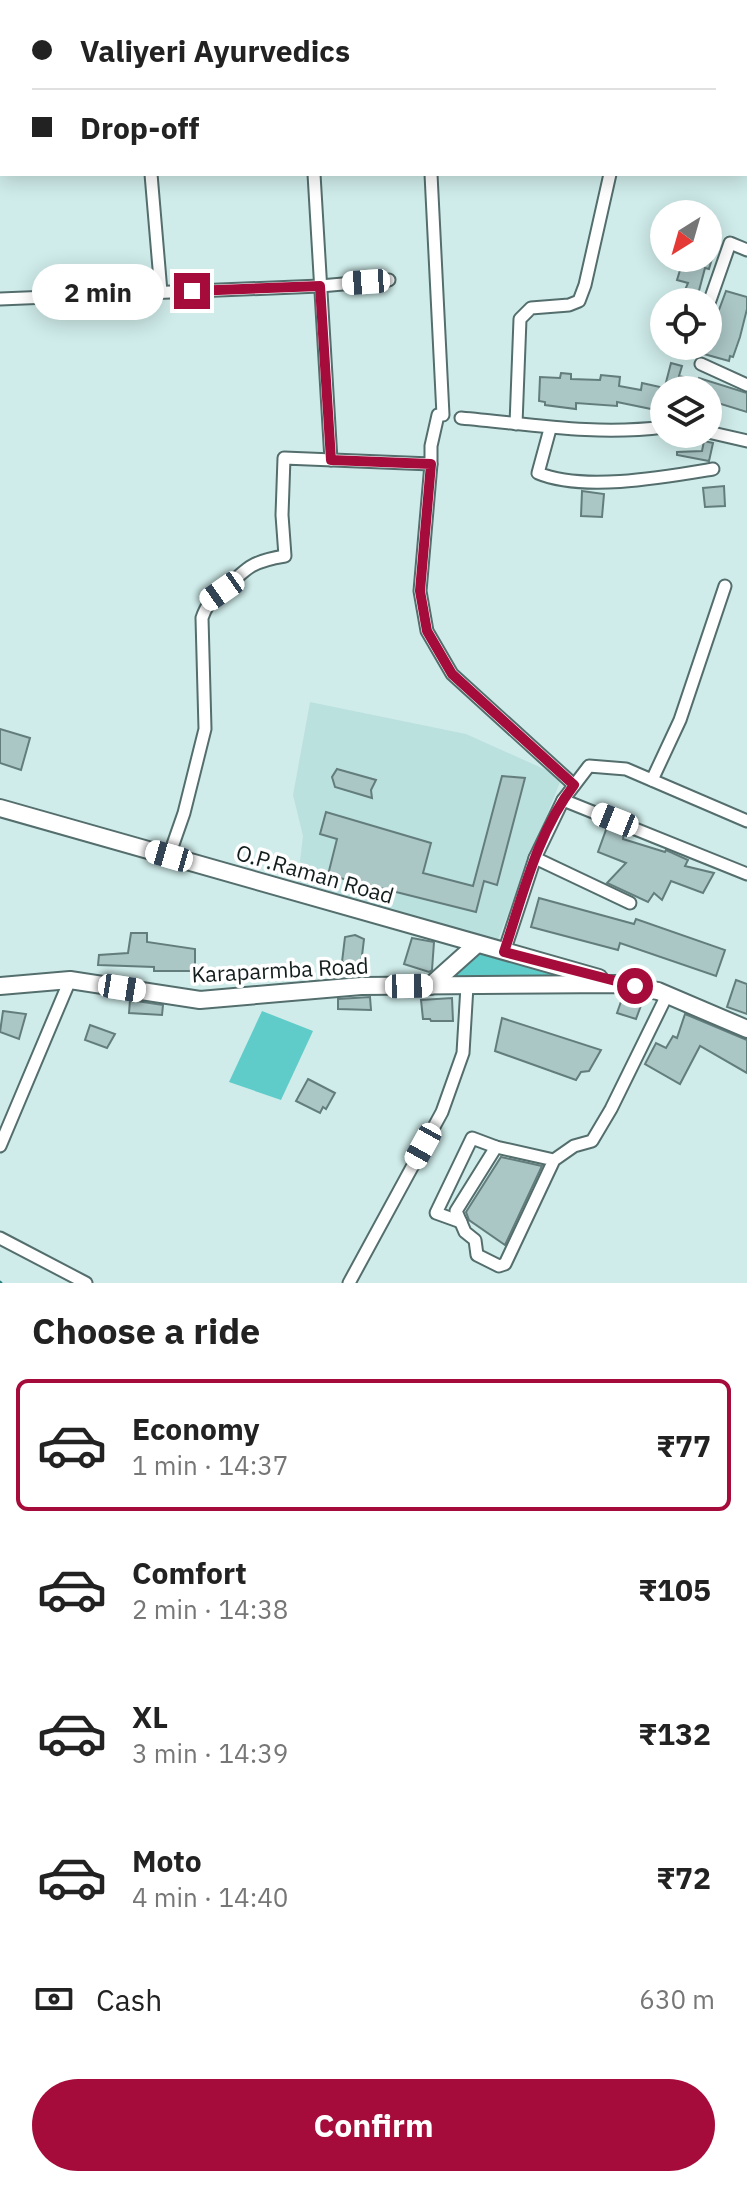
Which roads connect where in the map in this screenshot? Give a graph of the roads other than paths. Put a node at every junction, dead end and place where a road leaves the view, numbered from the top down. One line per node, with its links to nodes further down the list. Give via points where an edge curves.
1 (151, 176): 9 (street)
2 (314, 176): 7 (street)
3 (431, 176): 20 (street, via 443,415 438,415)
4 (610, 176): 14 (street, via 579,301 531,308 520,319)
5 (747, 250): 8 (street, via 730,243)
6 (389, 280): 7 (street)
7 (320, 286): 9 (street); 19 (street)
8 (714, 288)
9 (161, 292): 10 (street)
10 (0, 299)
11 (701, 364): 12 (street)
12 (747, 385)
13 (461, 418): 14 (street)
14 (516, 424): 16 (street)
15 (650, 428): 16 (street)
16 (550, 429): 21 (street, via 538,473 553,480 640,482)
17 (722, 435): 18 (street)
18 (747, 441)
19 (331, 460): 20 (street); 28 (street, via 284,458 285,556 242,570 207,602 202,618 205,729)
20 (431, 464): 24 (street, via 420,591 427,631 452,674)
21 (713, 469)
22 (725, 586): 23 (street, via 680,720)
23 (652, 780): 24 (street, via 626,769 589,766); 27 (street)
24 (574, 785): 25 (street)
25 (563, 800): 29 (street); 30 (street)
26 (0, 808): 28 (main road, O.P.Raman Road)
27 (747, 821)
28 (169, 856): 32 (main road, O.P.Raman Road)
29 (535, 858): 31 (street); 33 (street)
30 (747, 874)
31 (630, 903)
32 (477, 944): 33 (main road, O.P.Raman Road); 37 (main road)
33 (504, 952): 35 (main road, O.P.Raman Road)
34 (70, 980): 36 (main road, Karaparmba Road); 37 (main road, Karaparmba Road, via 200,1000 361,986); 41 (street)
35 (617, 984): 38 (main road, Karaparmba Road); 39 (main road, Karaparmba Road)
36 (0, 986)
37 (430, 986): 38 (main road, Karaparmba Road)
38 (467, 986): 47 (street, via 463,1053 442,1112)
39 (667, 995): 40 (main road, Karaparmba Road); 43 (street, via 592,1141)
40 (747, 1029)
41 (0, 1146)
42 (496, 1147): 43 (street); 44 (street, via 456,1211); 44 (street, via 472,1138 436,1213)
43 (554, 1160): 44 (street, via 503,1266 477,1255 475,1240)
44 (461, 1222)
45 (0, 1238): 46 (street)
46 (86, 1283)
47 (349, 1283)

